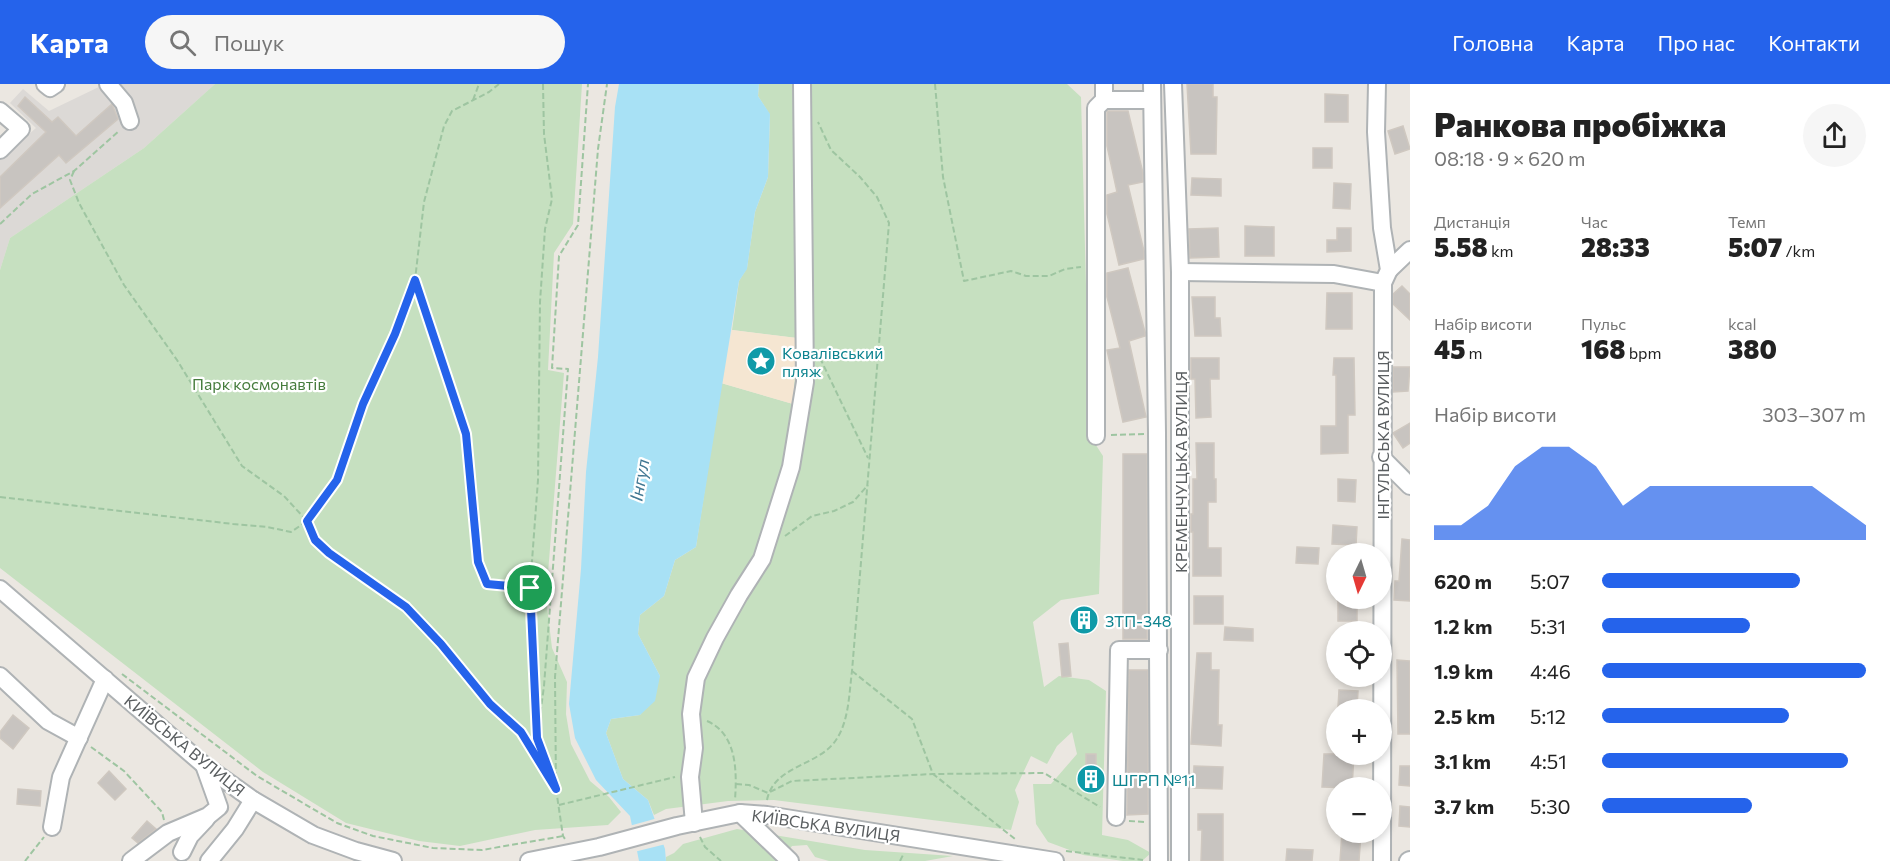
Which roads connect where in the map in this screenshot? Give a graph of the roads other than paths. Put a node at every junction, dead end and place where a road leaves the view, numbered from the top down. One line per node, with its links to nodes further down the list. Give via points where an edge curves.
1 (45, 84): 2 (street, via 50,88)
2 (56, 84)
3 (108, 84): 10 (street, via 124,103)
4 (802, 84): 28 (street, via 805,382 791,467 762,560 696,678 690,777)
5 (1173, 84): 13 (street, КРЕМЕНЧУЦЬКА ВУЛИЦЯ)
6 (1377, 84): 14 (street, ІНГУЛЬСЬКА ВУЛИЦЯ, via 1376,132)
7 (1104, 92): 8 (street); 15 (street, via 1096,108)
8 (1152, 92): 19 (street)
9 (0, 111): 11 (street, via 21,129)
10 (130, 121)
11 (0, 150)
12 (1408, 256): 14 (street)
13 (1180, 272): 14 (street); 40 (street, КРЕМЕНЧУЦЬКА ВУЛИЦЯ)
14 (1386, 276): 16 (street, ІНГУЛЬСЬКА ВУЛИЦЯ)
15 (1096, 436)
16 (1381, 457): 17 (street); 41 (street, ІНГУЛЬСЬКА ВУЛИЦЯ)
17 (1410, 486)
18 (0, 589): 20 (street, КИЇВСЬКА ВУЛИЦЯ)
19 (1158, 650): 27 (street, via 1119,650); 34 (street, via 1160,822)
20 (111, 674): 22 (street); 23 (street, КИЇВСЬКА ВУЛИЦЯ)
21 (0, 676): 22 (street, via 48,721)
22 (79, 738): 29 (street, via 61,777)
23 (204, 765): 24 (street, КИЇВСЬКА ВУЛИЦЯ); 26 (street, via 219,807)
24 (253, 800): 36 (street); 37 (street, КИЇВСЬКА ВУЛИЦЯ, via 313,835)
25 (740, 813): 28 (street, КИЇВСЬКА ВУЛИЦЯ); 31 (street, КИЇВСЬКА ВУЛИЦЯ); 39 (street)
26 (208, 816): 30 (street); 32 (street, via 190,836)
27 (1116, 817)
28 (694, 823): 33 (street, КИЇВСЬКА ВУЛИЦЯ, via 599,847)
29 (52, 827)
30 (168, 832): 32 (street); 35 (street)
31 (1058, 856)
32 (185, 857)
33 (580, 857): 38 (street, КИЇВСЬКА ВУЛИЦЯ)
34 (1151, 860)
35 (131, 861)
36 (209, 861)
37 (393, 861)
38 (530, 861)
39 (790, 861)
40 (1180, 861)
41 (1382, 861)

